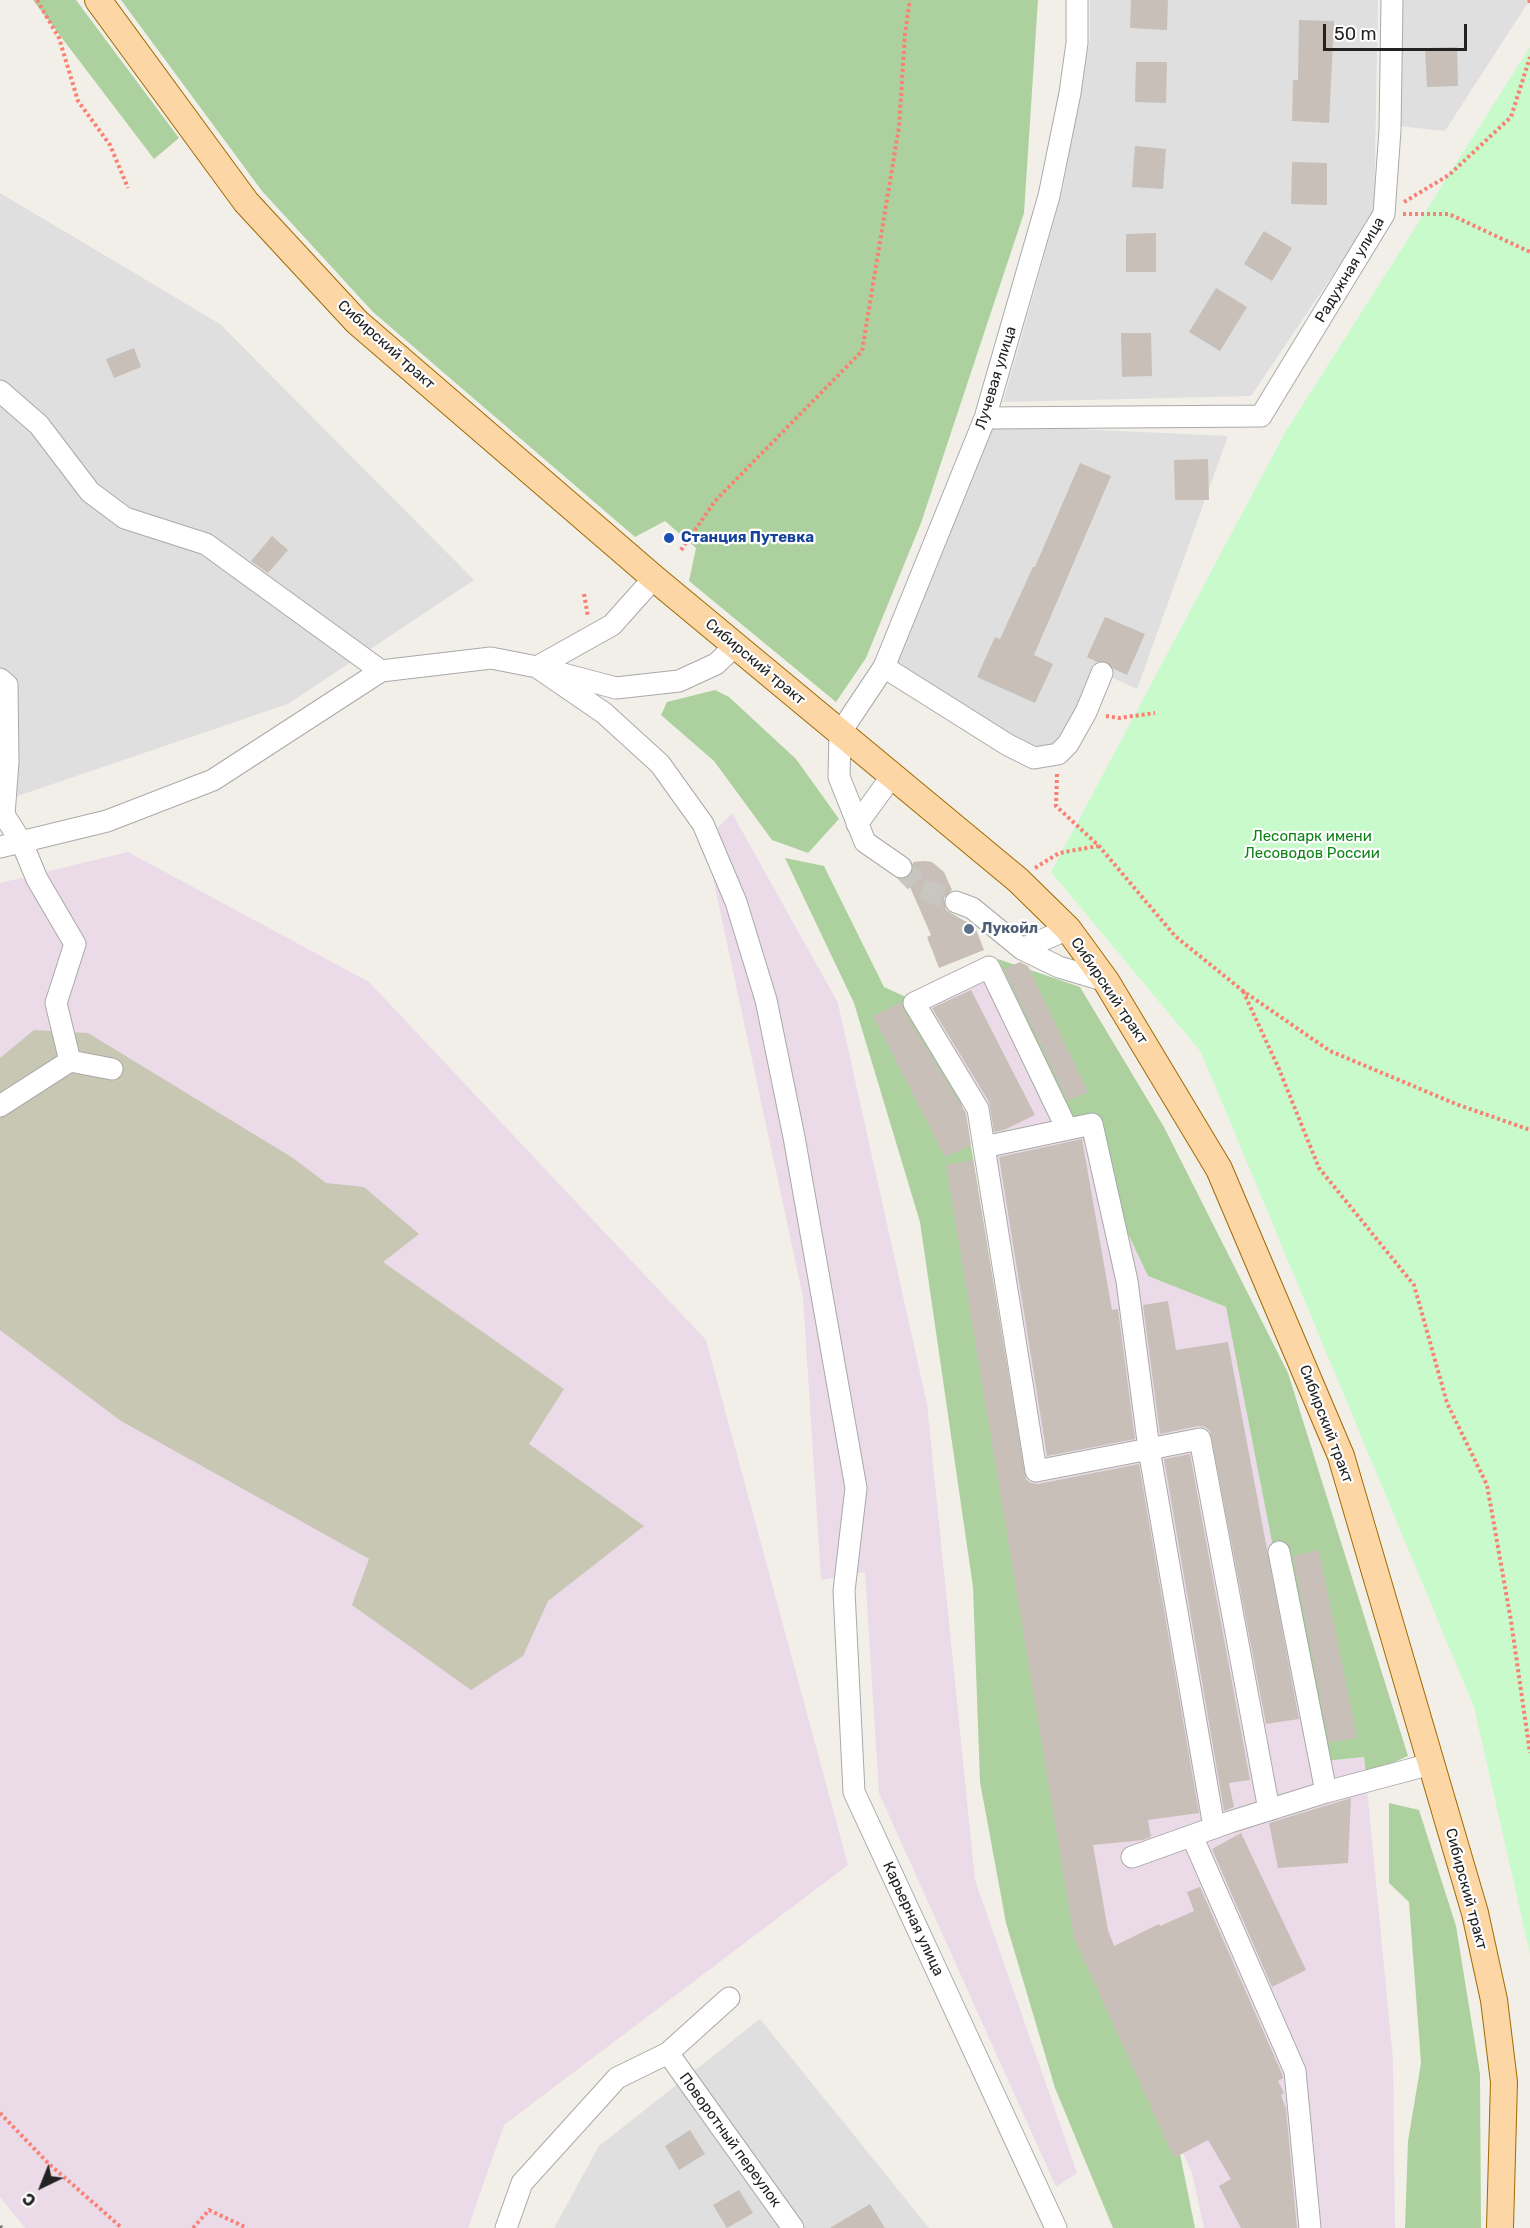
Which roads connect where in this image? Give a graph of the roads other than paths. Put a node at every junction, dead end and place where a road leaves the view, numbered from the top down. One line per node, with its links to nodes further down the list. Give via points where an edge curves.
1 (98, 0): 6 (main road, Сибирский тракт, via 246,202 357,322)
2 (1077, 0): 5 (street, Лучевая улица, via 1077,43 1070,93 1049,196)
3 (1392, 0): 5 (street, Радужная улица, via 1384,214 1261,416)
4 (0, 391): 10 (street, via 39,425 90,492 125,518 206,544)
5 (985, 418): 9 (street, Лучевая улица)
6 (654, 578): 7 (main road, Сибирский тракт); 8 (street, via 612,624)
7 (735, 646): 8 (street, via 716,664 679,681 616,688); 13 (main road, Сибирский тракт)
8 (537, 667): 10 (street, via 491,658); 40 (street, Карьерная улица, via 604,713 660,764 703,824 736,902 766,1000 856,1488 844,1591 854,1792)
9 (884, 667): 11 (street, via 1034,758 1058,754 1068,744); 13 (street, Лучевая улица)
10 (381, 671): 16 (street, via 213,780 107,821)
11 (1102, 673)
12 (0, 679): 16 (street, via 7,685 4,815)
13 (840, 733): 14 (main road, Сибирский тракт); 15 (street, via 838,777)
14 (892, 776): 15 (street); 20 (main road, Сибирский тракт, via 1018,879)
15 (858, 824): 18 (street, via 865,842)
16 (22, 843): 17 (street); 23 (street, via 37,879 75,944 56,1004)
17 (0, 847)
18 (901, 867)
19 (956, 902): 21 (street, via 972,908)
20 (1068, 929): 21 (street); 22 (main road, Сибирский тракт)
21 (1022, 949): 22 (street, via 1059,967)
22 (1106, 981): 30 (main road, Сибирский тракт, via 1219,1169 1341,1456)
23 (70, 1061): 24 (street); 25 (street)
24 (112, 1069)
25 (0, 1106)
26 (1066, 1129): 27 (street); 27 (street, via 989,967 914,1003 978,1109); 28 (street, via 1092,1124 1127,1281)
27 (984, 1147): 28 (street, via 1036,1471)
28 (1149, 1449): 32 (street, via 1200,1439); 33 (street)
29 (1280, 1552): 31 (street)
30 (1431, 1764): 31 (street); 42 (main road, Сибирский тракт, via 1475,1913 1494,2000 1504,2082)
31 (1326, 1792): 32 (street)
32 (1269, 1810): 33 (street)
33 (1214, 1827): 34 (street)
34 (1192, 1836): 35 (street); 41 (street, via 1294,2071)
35 (1132, 1857)
36 (729, 1998): 37 (street)
37 (668, 2053): 38 (street, via 617,2078 522,2183); 39 (street, Поворотный переулок)
38 (506, 2228)
39 (793, 2228)
40 (1056, 2228)
41 (1310, 2228)
42 (1500, 2228)

